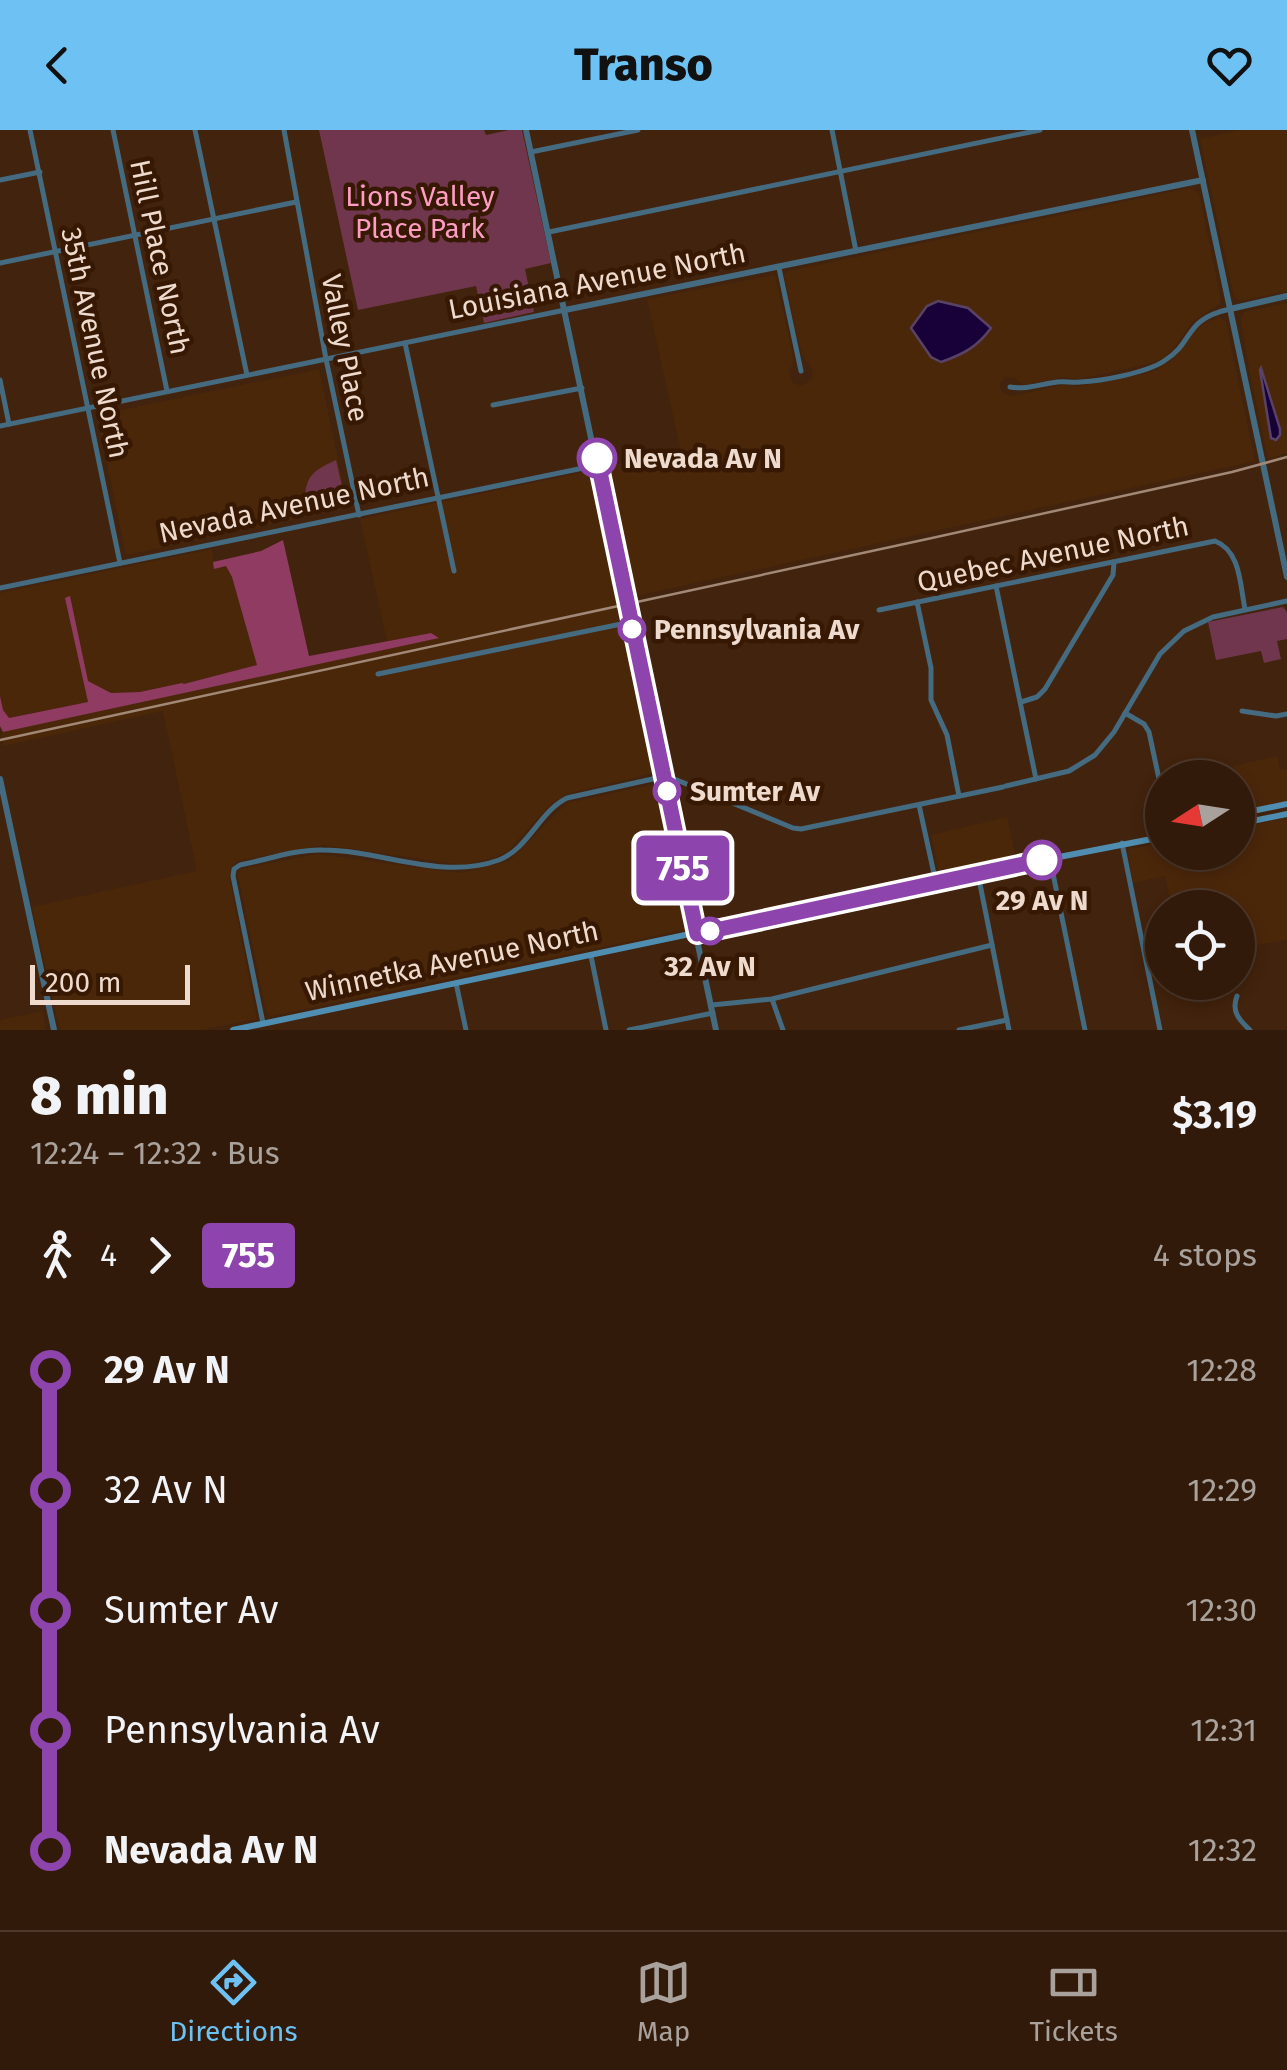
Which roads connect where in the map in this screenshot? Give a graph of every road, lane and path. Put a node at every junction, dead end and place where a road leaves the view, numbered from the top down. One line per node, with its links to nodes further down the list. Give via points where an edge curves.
1 (30, 130): 12 (street, 35th Avenue North)
2 (113, 130): 18 (street, Hill Place North)
3 (195, 130): 16 (street)
4 (284, 130): 15 (street, Valley Place)
5 (526, 130): 10 (street)
6 (638, 130): 10 (street)
7 (832, 130): 11 (street)
8 (1040, 130): 11 (street)
9 (1192, 130): 14 (street)
10 (531, 152): 17 (street)
11 (840, 171): 17 (street); 20 (street)
12 (40, 172): 13 (street); 19 (street, 35th Avenue North)
13 (0, 180)
14 (1203, 180): 20 (street, Louisiana Avenue North); 24 (street)
15 (296, 202): 16 (street); 27 (street, Valley Place)
16 (215, 218): 18 (street); 29 (street)
17 (548, 232): 25 (street)
18 (136, 235): 19 (street); 33 (street, Hill Place North)
19 (56, 251): 21 (street); 35 (street, 35th Avenue North)
20 (856, 251): 22 (street, Louisiana Avenue North)
21 (0, 263)
22 (779, 268): 25 (street, Louisiana Avenue North); 28 (street)
23 (1287, 296): 24 (street)
24 (1230, 309): 31 (street, via 1197,322 1172,355 1154,366 1079,382); 44 (street)
25 (565, 310): 26 (street, Louisiana Avenue North); 32 (street)
26 (405, 343): 27 (street, Louisiana Avenue North); 39 (street)
27 (326, 359): 29 (street, Louisiana Avenue North); 40 (street, Valley Place)
28 (801, 371)
29 (247, 375): 33 (street, Louisiana Avenue North)
30 (0, 380): 36 (street)
31 (1010, 387)
32 (582, 388): 34 (street); 38 (street)
33 (167, 392): 35 (street, Louisiana Avenue North)
34 (493, 405)
35 (88, 409): 36 (street, Louisiana Avenue North); 42 (street, 35th Avenue North)
36 (9, 424): 37 (street, Louisiana Avenue North)
37 (0, 426)
38 (598, 465): 39 (street, Nevada Avenue North); 51 (street)
39 (438, 498): 40 (street, Nevada Avenue North); 43 (street)
40 (359, 515): 42 (street, Nevada Avenue North)
41 (1114, 562): 45 (street, Quebec Avenue North); 50 (street, Quebec Avenue North, via 1222,543 1232,552); 53 (street, via 1113,575 1046,689)
42 (120, 564): 46 (street, Nevada Avenue North)
43 (454, 571)
44 (1287, 577)
45 (996, 586): 48 (street, Quebec Avenue North); 53 (street)
46 (0, 588)
47 (1287, 601): 50 (street)
48 (917, 602): 49 (street, Quebec Avenue North); 61 (street, via 931,700 947,735)
49 (879, 610)
50 (1245, 610): 55 (street, via 1195,624 1173,640)
51 (631, 622): 52 (street); 58 (street)
52 (378, 674)
53 (1021, 702): 60 (street)
54 (1242, 711): 56 (street)
55 (1126, 713): 57 (street, via 1147,728); 60 (street, via 1095,755)
56 (1287, 714)
57 (1154, 760)
58 (664, 778): 62 (street, via 801,829); 72 (street); 80 (street, via 567,798 509,856 461,869 322,850 236,866)
59 (0, 779): 81 (street)
60 (1037, 779): 61 (street)
61 (959, 796): 62 (street)
62 (919, 804): 71 (street)
63 (1287, 804): 64 (main road)
64 (1255, 811)
65 (1287, 814): 66 (main road)
66 (1255, 821)
67 (1145, 839): 68 (main road, Winnetka Avenue North)
68 (1122, 844): 69 (main road, Winnetka Avenue North); 91 (street)
69 (1050, 858): 70 (main road, Winnetka Avenue North); 90 (street)
70 (978, 874): 71 (main road, Winnetka Avenue North); 73 (street)
71 (936, 883): 72 (main road, Winnetka Avenue North)
72 (697, 934): 74 (main road, Winnetka Avenue North); 78 (street)
73 (992, 946): 76 (street); 79 (street)
74 (591, 956): 75 (main road, Winnetka Avenue North); 84 (street)
75 (456, 984): 80 (main road, Winnetka Avenue North); 83 (street)
76 (772, 999): 78 (street); 87 (street)
77 (1235, 1000): 92 (street, via 1235,1012)
78 (712, 1009): 85 (street); 86 (street)
79 (1007, 1020): 88 (street); 89 (street)
80 (260, 1026): 82 (main road, Winnetka Avenue North)
81 (54, 1030)
82 (233, 1030)
83 (466, 1030)
84 (606, 1030)
85 (629, 1030)
86 (716, 1030)
87 (783, 1030)
88 (959, 1030)
89 (1008, 1030)
90 (1085, 1030)
91 (1160, 1030)
92 (1250, 1030)

